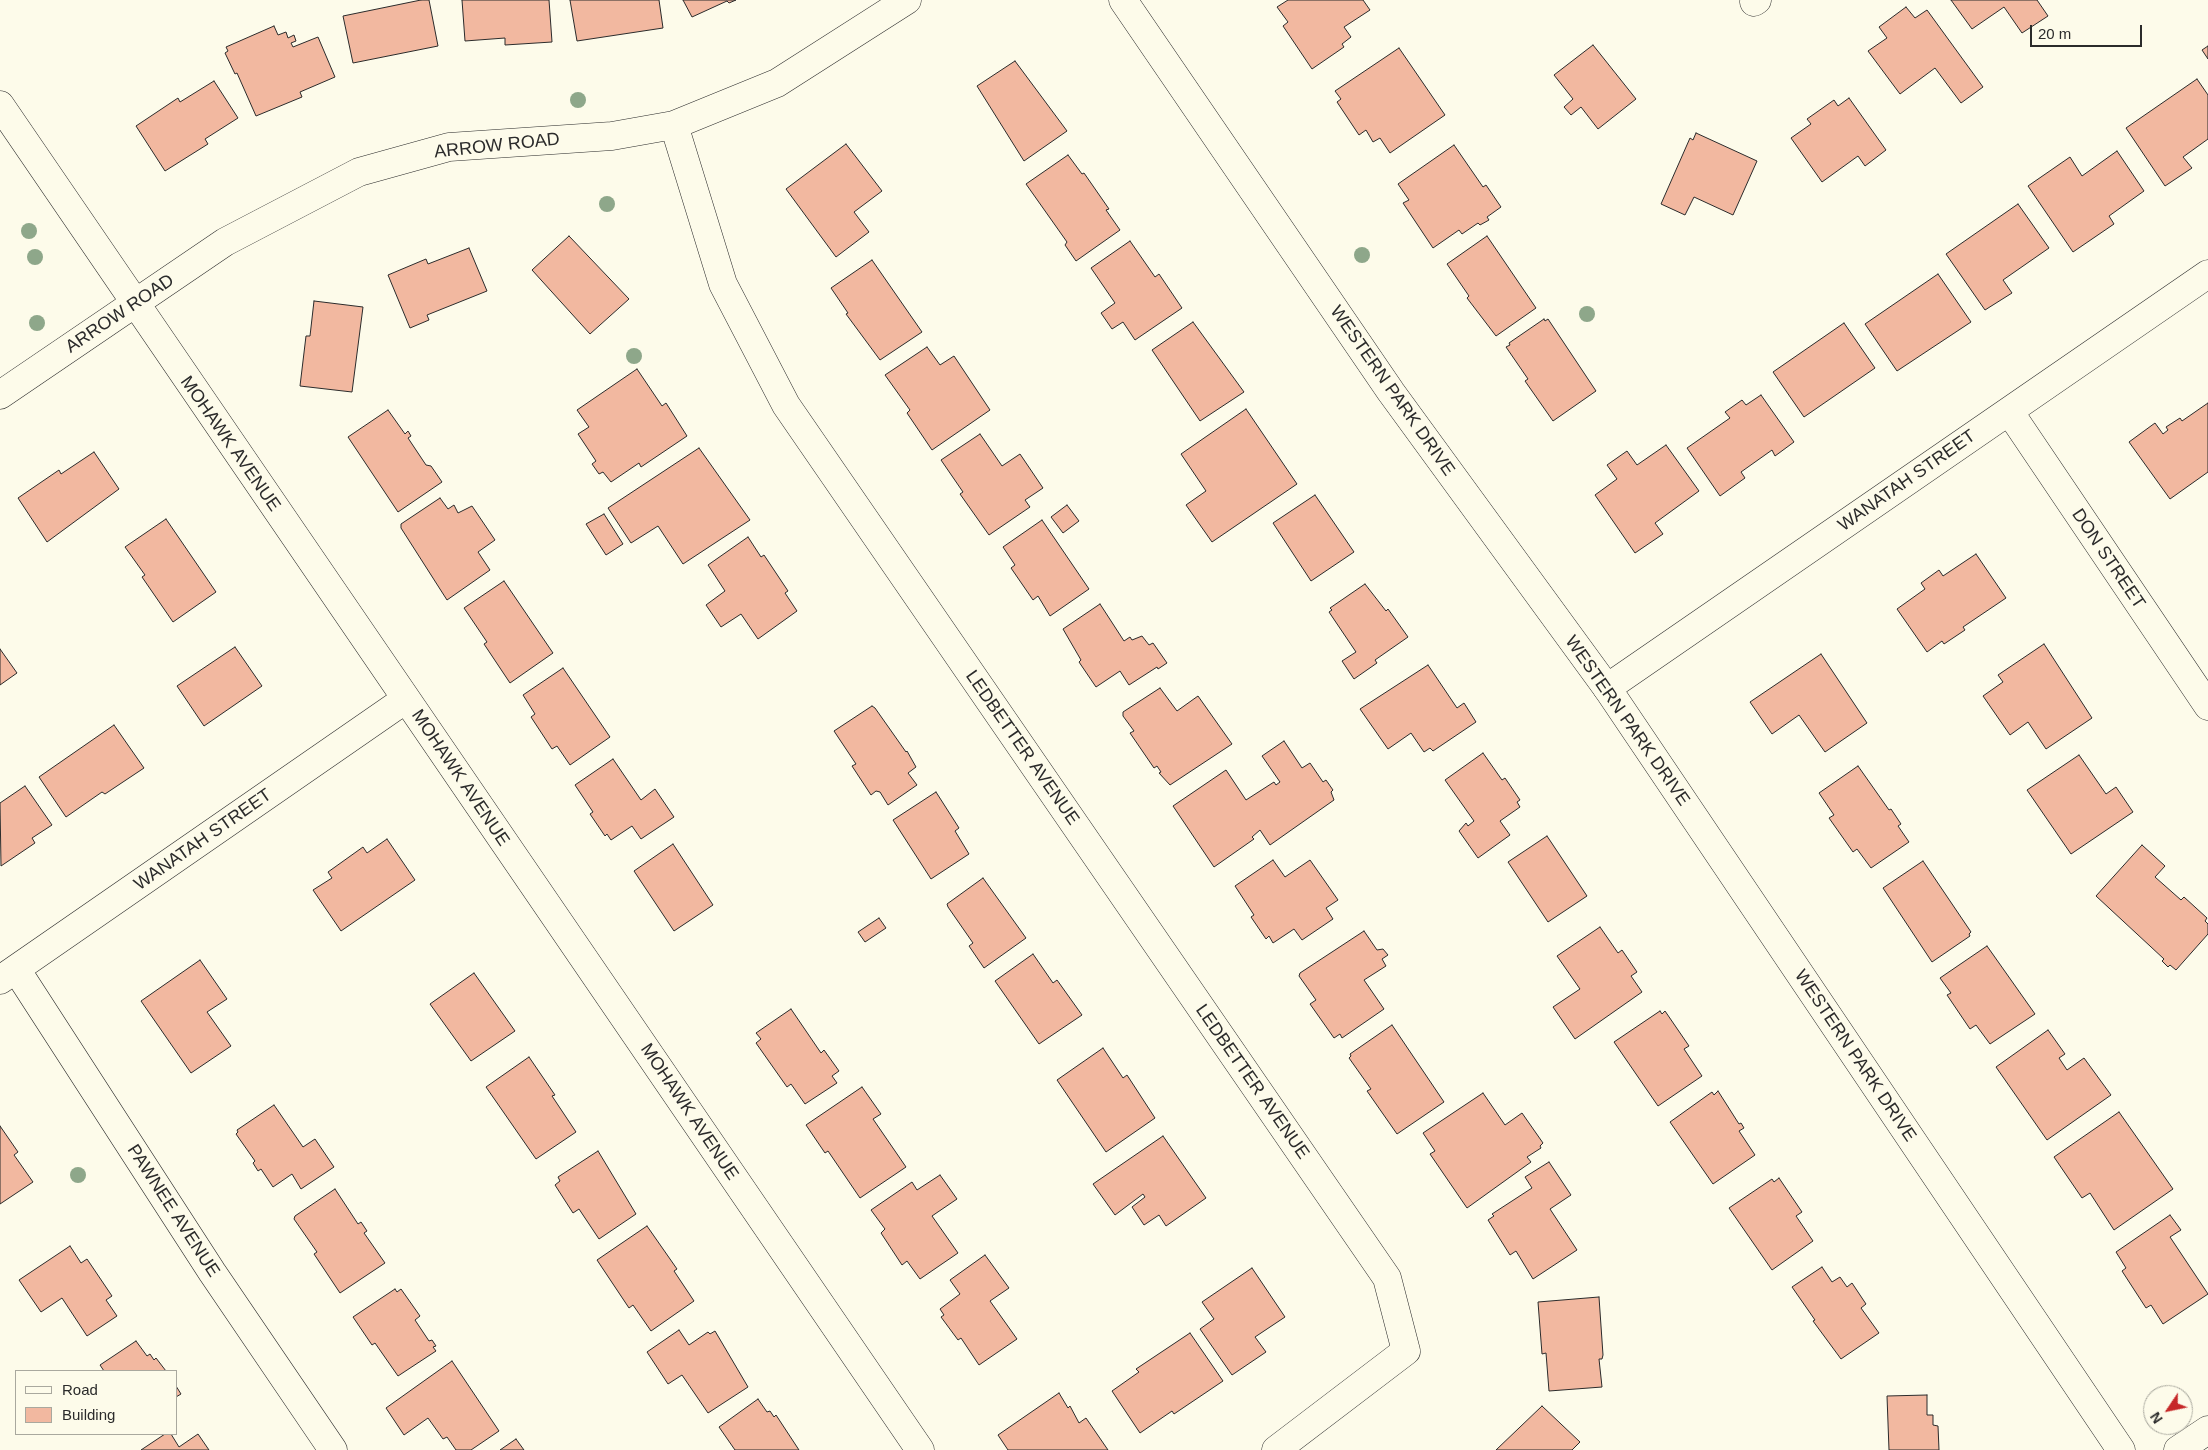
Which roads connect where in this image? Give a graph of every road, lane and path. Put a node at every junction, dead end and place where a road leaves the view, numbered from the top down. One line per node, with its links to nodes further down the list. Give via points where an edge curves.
1 (907, 0): 4 (street, ARROW ROAD, via 777,83)
2 (1123, 0): 9 (street, WESTERN PARK DRIVE, via 1391,392)
3 (0, 105): 6 (street, MOHAWK AVENUE)
4 (674, 125): 6 (street, ARROW ROAD, via 612,136 449,147 359,172 225,242); 16 (street, LEDBETTER AVENUE, via 723,284 786,405 1387,1278 1406,1351)
5 (2208, 274): 8 (street, WANATAH STREET)
6 (134, 304): 7 (street, ARROW ROAD); 10 (street, MOHAWK AVENUE)
7 (0, 395)
8 (2009, 411): 9 (street, WANATAH STREET); 11 (street, DON STREET)
9 (1607, 688): 17 (street, WESTERN PARK DRIVE)
10 (406, 699): 12 (street, WANATAH STREET); 15 (street, MOHAWK AVENUE)
11 (2208, 706)
12 (8, 975): 14 (street, PAWNEE AVENUE)
13 (2208, 1430): 18 (street)
14 (334, 1450)
15 (920, 1450)
16 (1276, 1450)
17 (2121, 1450)
18 (2178, 1450)

